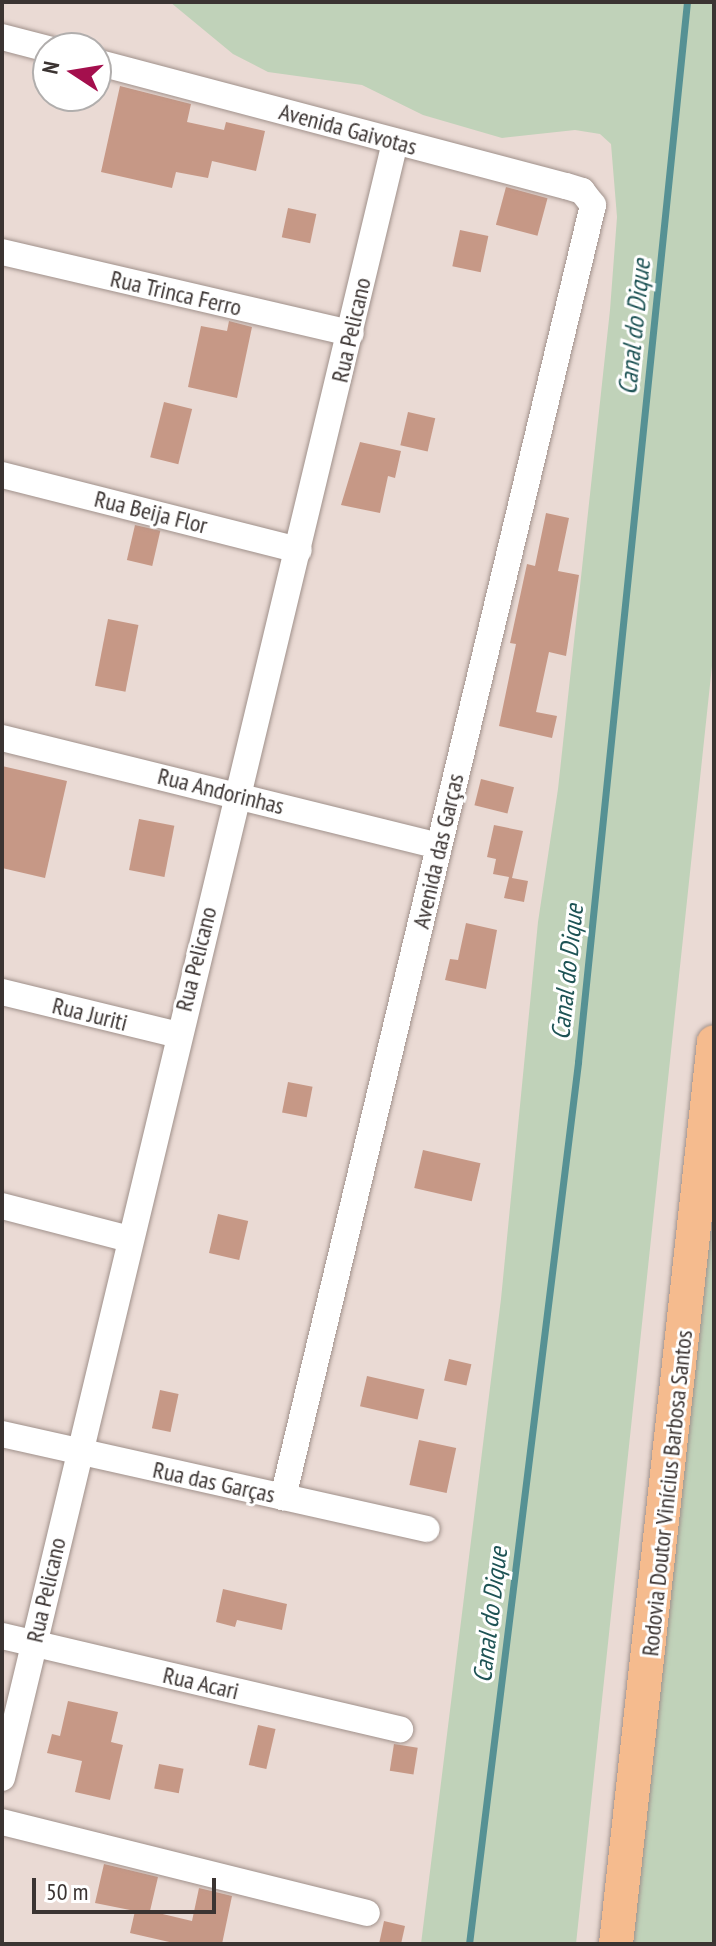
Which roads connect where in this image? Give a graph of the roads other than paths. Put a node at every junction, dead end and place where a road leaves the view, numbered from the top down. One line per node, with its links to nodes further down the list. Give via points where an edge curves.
1 (2, 37): 2 (street)
2 (32, 45)
3 (112, 66): 4 (street, Avenida Gaivotas)
4 (395, 142): 5 (street, Avenida Gaivotas, via 582,191); 7 (street, Rua Pelicano)
5 (593, 205): 12 (street, Avenida das Garças)
6 (2, 252): 7 (street, Rua Trinca Ferro)
7 (351, 333): 9 (street, Rua Pelicano)
8 (2, 475): 9 (street, Rua Beija Flor)
9 (299, 550): 11 (street, Rua Pelicano)
10 (2, 738): 11 (street, Rua Andorinhas)
11 (237, 794): 12 (street, Rua Andorinhas); 14 (street, Rua Pelicano)
12 (439, 846): 20 (street, Avenida das Garças)
13 (2, 992): 14 (street, Rua Juriti)
14 (178, 1035): 17 (street, Rua Pelicano)
15 (714, 1042): 28 (main road, Rodovia Doutor Vinícius Barbosa Santos)
16 (2, 1206): 17 (street)
17 (130, 1239): 19 (street, Rua Pelicano)
18 (2, 1434): 19 (street, Rua das Garças)
19 (78, 1452): 20 (street, Rua das Garças); 23 (street, Rua Pelicano)
20 (283, 1497): 21 (street, Rua das Garças)
21 (426, 1529)
22 (2, 1636): 23 (street, Rua Acari)
23 (34, 1644): 24 (street, Rua Acari); 25 (street, Rua Pelicano)
24 (400, 1729)
25 (2, 1778)
26 (2, 1822): 27 (street)
27 (367, 1913)
28 (616, 1944)

